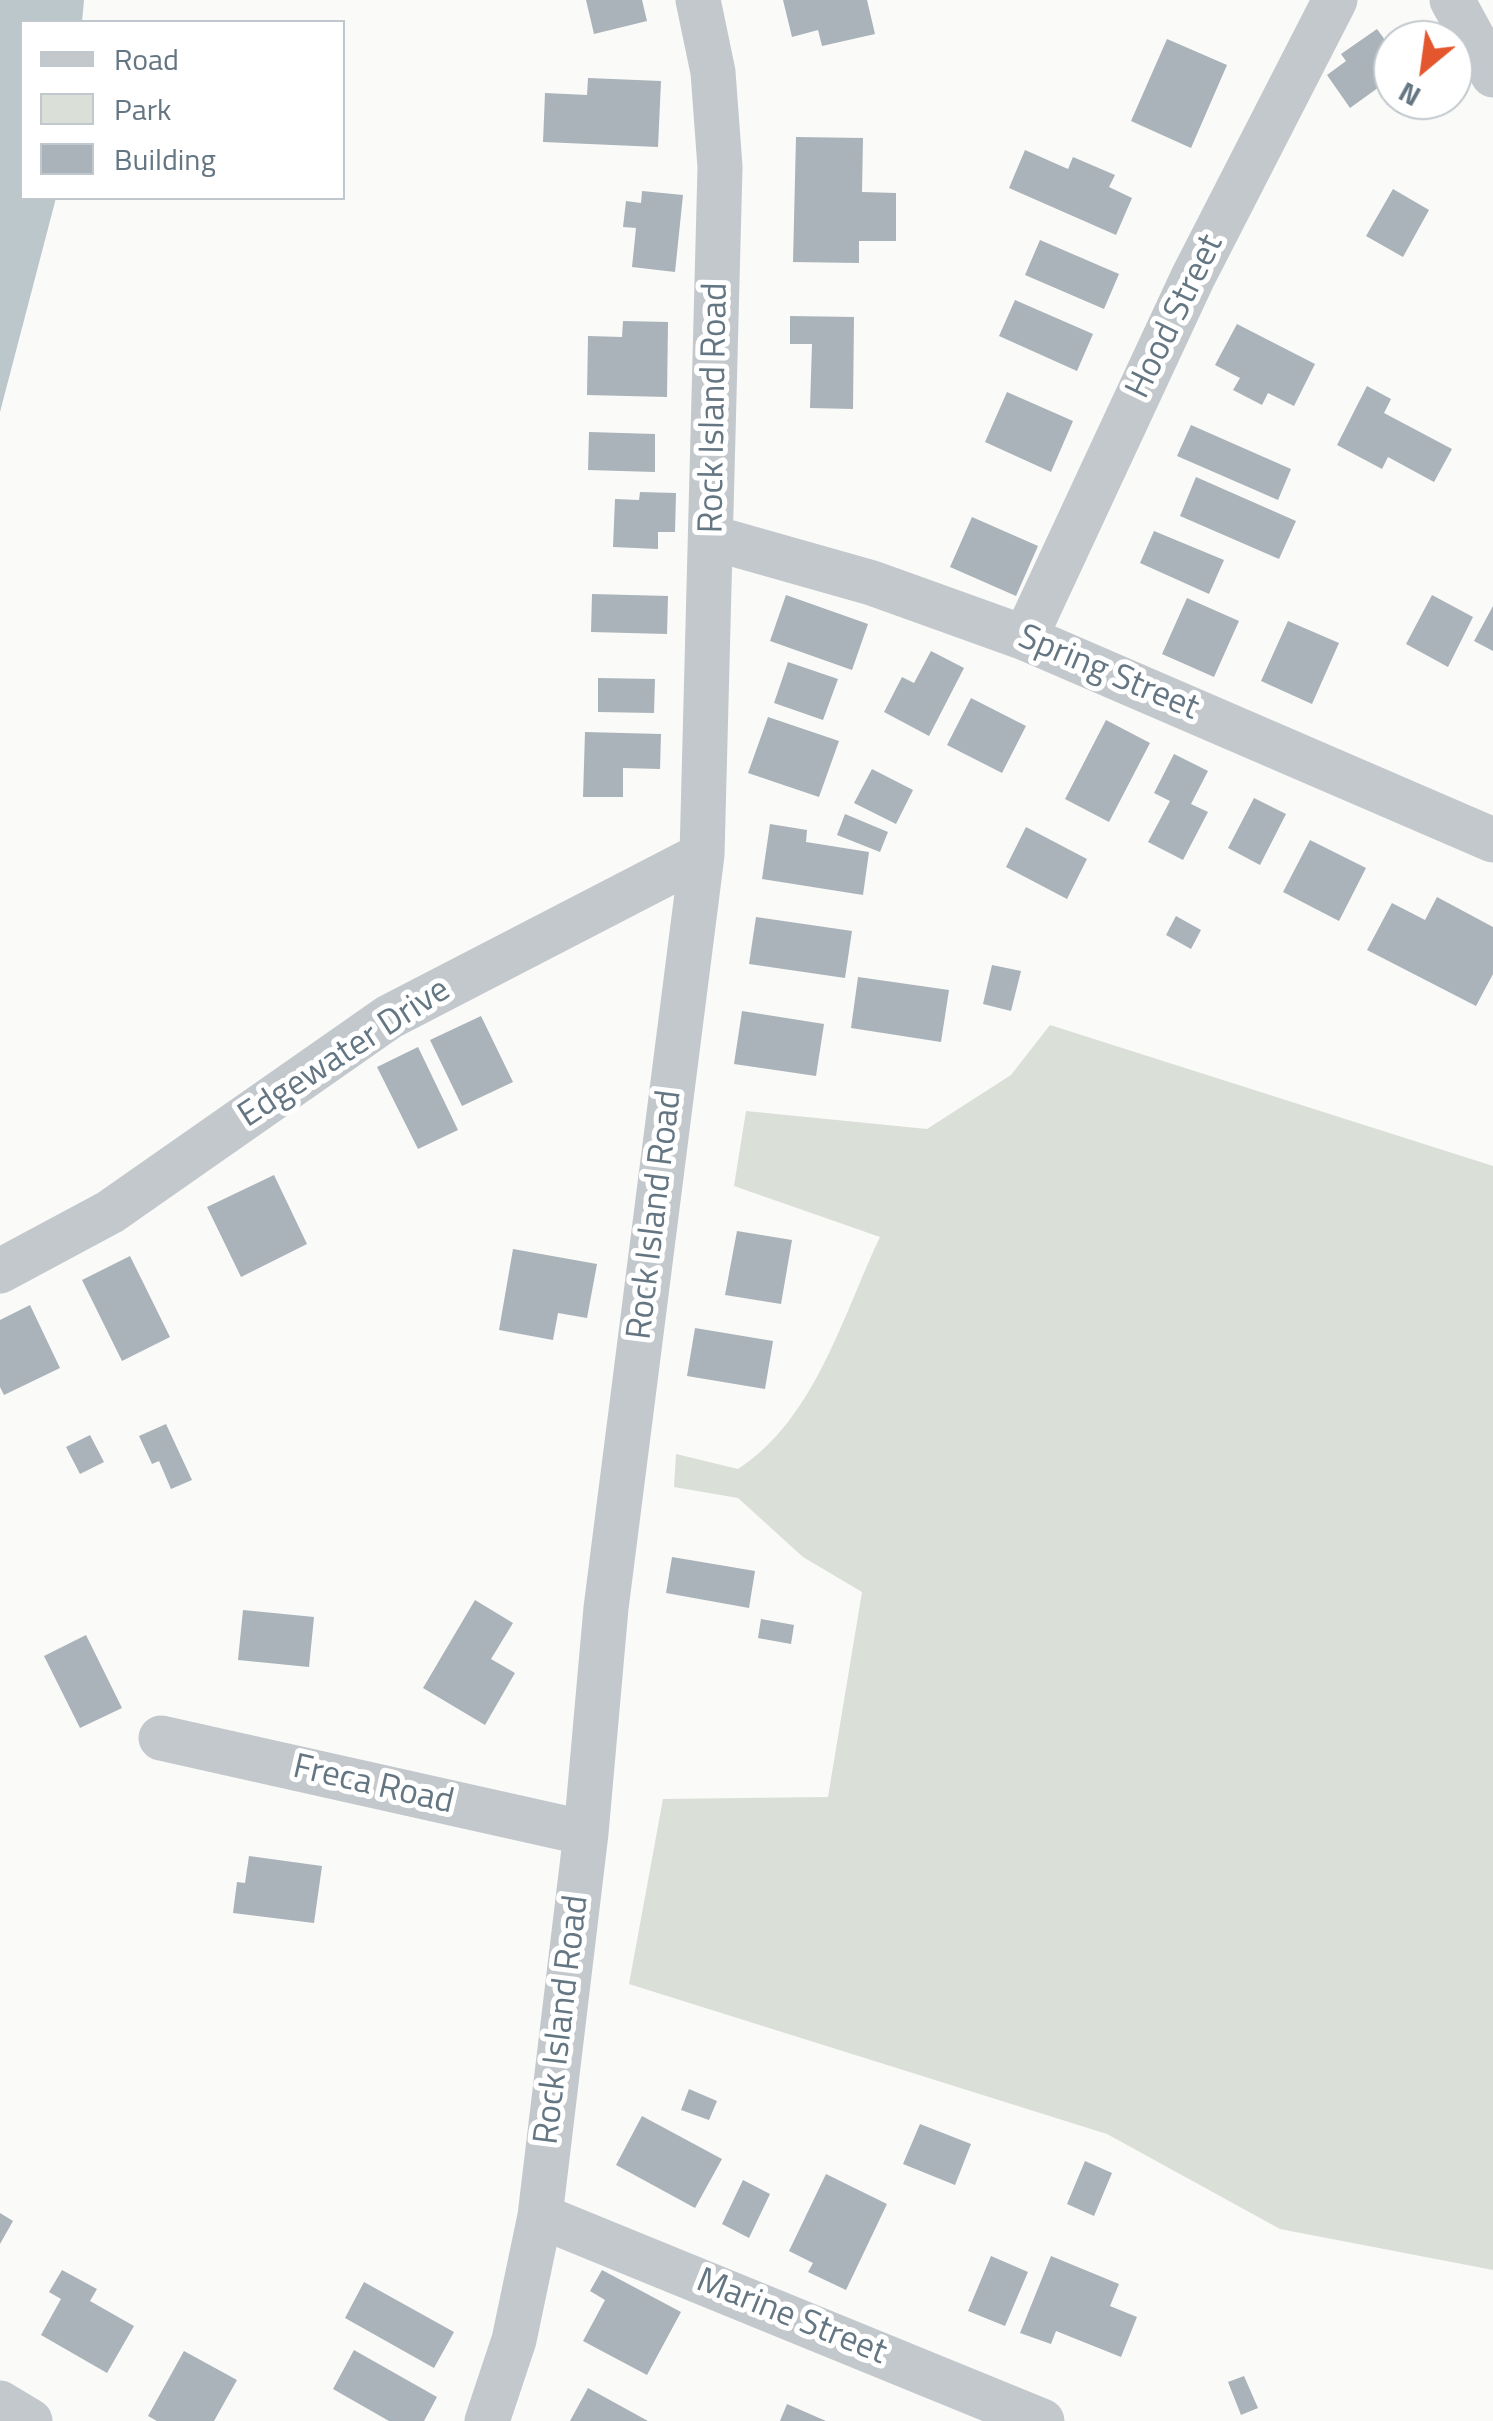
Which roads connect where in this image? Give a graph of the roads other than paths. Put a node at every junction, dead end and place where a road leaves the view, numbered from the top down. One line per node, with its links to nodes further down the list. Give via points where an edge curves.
1 (698, 0): 5 (street, Rock Island Road, via 714,72 720,166)
2 (1335, 0): 6 (street, Hood Street, via 1193,277)
3 (1452, 0): 4 (street)
4 (1493, 75)
5 (713, 538): 6 (street, Spring Street, via 872,582); 8 (street, Rock Island Road)
6 (1024, 638): 7 (street, Spring Street)
7 (1493, 840)
8 (702, 855): 9 (street, Edgewater Drive, via 389,1018 110,1212); 11 (street, Rock Island Road, via 609,1589)
9 (0, 1271)
10 (161, 1738): 11 (street, Freca Road)
11 (586, 1833): 12 (street, Rock Island Road)
12 (540, 2216): 15 (street, Rock Island Road, via 514,2340); 16 (street, Marine Street)
13 (0, 2403): 14 (street)
14 (30, 2421)
15 (487, 2421)
16 (1042, 2421)

